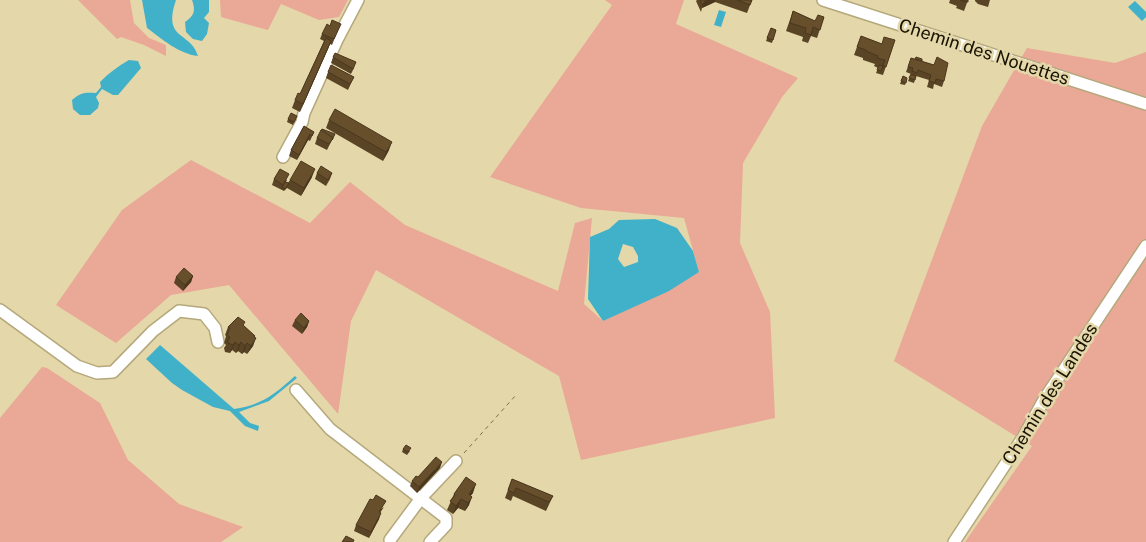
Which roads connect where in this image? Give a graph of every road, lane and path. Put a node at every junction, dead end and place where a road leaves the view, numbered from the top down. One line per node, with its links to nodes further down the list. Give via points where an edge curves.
1 (358, 0): 4 (street)
2 (823, 0): 3 (street, Chemin des Nouettes)
3 (1146, 104)
4 (283, 157)
5 (1146, 246): 14 (street, Chemin des Landes)
6 (0, 310): 7 (street, via 77,366 97,373 113,372 153,331 179,311 204,314 215,328)
7 (218, 342)
8 (296, 390): 11 (street, via 330,430)
9 (516, 394): 10 (path)
10 (456, 461): 11 (street)
11 (421, 498): 12 (street); 13 (street, via 448,522)
12 (389, 541)
13 (430, 542)
14 (954, 542)

